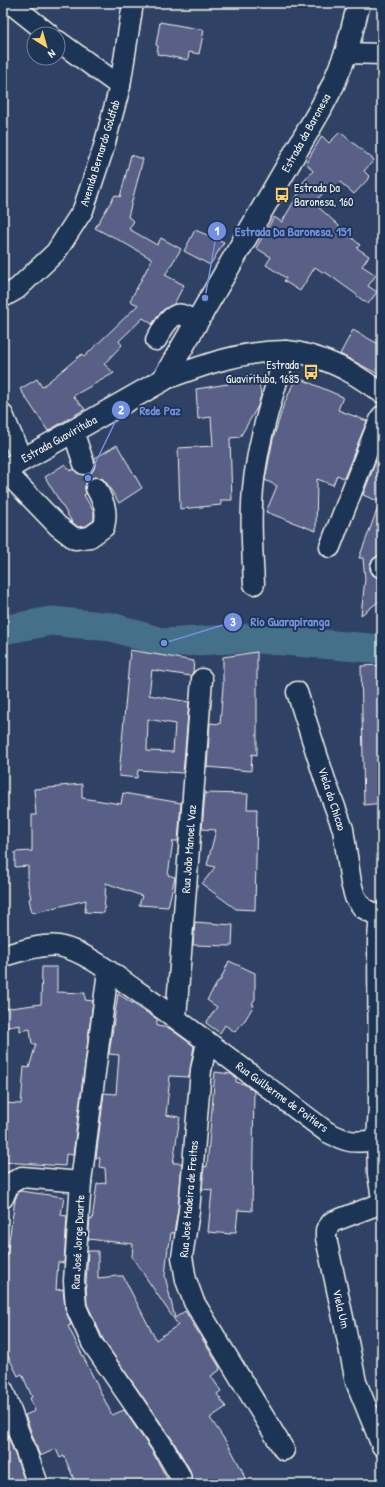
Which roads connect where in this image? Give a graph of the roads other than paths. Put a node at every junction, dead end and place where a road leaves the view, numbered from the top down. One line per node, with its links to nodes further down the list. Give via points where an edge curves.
1 (10, 3): 4 (street)
2 (133, 3): 8 (street, Avenida Bernardo Goldfab)
3 (359, 3): 6 (main road, Estrada da Baronesa)
4 (39, 26)
5 (66, 47): 8 (street)
6 (346, 53): 7 (street); 10 (main road, Estrada da Baronesa, via 320,110)
7 (382, 54)
8 (120, 86): 9 (street, Avenida Bernardo Goldfab, via 103,150 82,210 56,252 16,289)
9 (3, 297)
10 (196, 323): 11 (street, via 182,314 176,315 171,318); 13 (main road, Estrada da Baronesa)
11 (156, 340)
12 (286, 351): 13 (street, Estrada Guavirituba, via 236,356 204,364); 14 (street, Estrada Guavirituba, via 318,358 346,370); 22 (street, via 262,430 255,467 251,516)
13 (163, 380): 17 (main road, Estrada Guavirituba)
14 (382, 393)
15 (3, 414): 19 (street)
16 (382, 416): 21 (street)
17 (73, 431): 18 (street); 19 (main road, Estrada Guavirituba)
18 (84, 464)
19 (10, 467): 20 (street, via 58,526 76,539 90,537 104,527 107,515)
20 (96, 488)
21 (330, 547)
22 (254, 584)
23 (202, 679): 29 (street, Rua João Manoel Vaz)
24 (297, 692): 25 (street, Viela do Chicao, via 343,829 350,883 355,897 363,908)
25 (382, 918)
26 (382, 922): 31 (street, via 379,926 378,940 379,1106)
27 (3, 956): 28 (street, Rua Guilherme de Poitiers, via 30,948 58,945 86,956)
28 (108, 971): 29 (street, Rua Guilherme de Poitiers); 32 (street, Rua José Jorge Duarte)
29 (176, 1018): 30 (street, Rua Guilherme de Poitiers)
30 (206, 1042): 31 (street, Rua Guilherme de Poitiers, via 327,1132 355,1143); 38 (street, Rua José Madeira de Freitas, via 182,1257 186,1280 194,1302)
31 (376, 1140): 34 (street)
32 (81, 1182): 33 (street, via 22,1177 10,1184); 40 (street, Rua José Jorge Duarte, via 74,1281 76,1307 92,1343 162,1445)
33 (3, 1198)
34 (382, 1199)
35 (382, 1203): 37 (street, Viela Um, via 332,1222 326,1230 356,1382)
36 (3, 1390): 39 (street)
37 (382, 1446)
38 (284, 1450)
39 (38, 1484)
40 (182, 1484)

